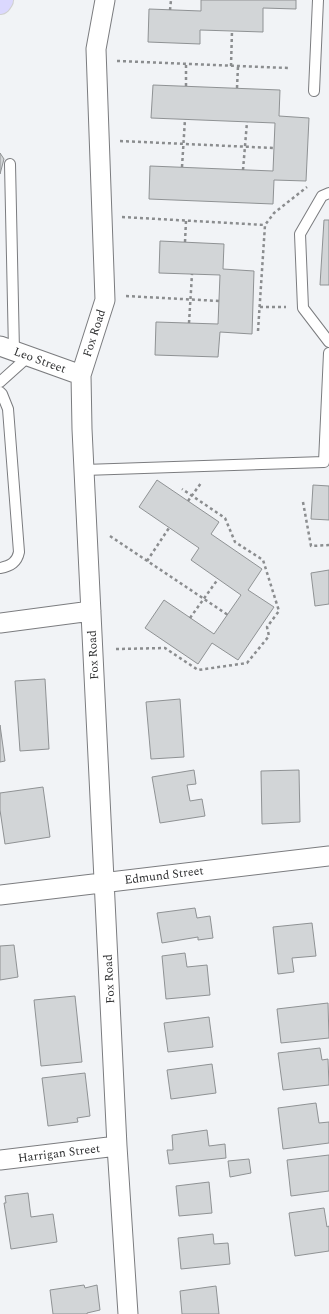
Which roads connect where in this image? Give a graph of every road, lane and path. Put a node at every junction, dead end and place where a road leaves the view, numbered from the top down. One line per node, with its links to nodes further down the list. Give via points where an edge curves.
1 (2, 0): 5 (highway)
2 (105, 0): 42 (street, Fox Road, via 96,49 105,300)
3 (171, 0): 6 (path)
4 (318, 0): 15 (lane)
5 (0, 3)
6 (170, 10)
7 (232, 31): 10 (path)
8 (112, 61): 9 (path)
9 (186, 64): 10 (path); 13 (path)
10 (231, 66): 11 (path)
11 (238, 66): 12 (path); 14 (path)
12 (288, 68)
13 (186, 86)
14 (237, 88)
15 (314, 91)
16 (185, 119): 19 (path)
17 (247, 122): 20 (path)
18 (115, 140): 19 (path)
19 (183, 144): 20 (path); 23 (path)
20 (245, 146): 21 (path); 24 (path)
21 (274, 148)
22 (10, 164): 40 (lane)
23 (182, 167)
24 (243, 170)
25 (313, 185): 29 (path, via 274,213)
26 (329, 193): 36 (lane, via 322,196 300,234)
27 (118, 216): 28 (path)
28 (186, 221): 29 (path); 30 (path)
29 (265, 225): 35 (path)
30 (186, 242)
31 (192, 274): 33 (path)
32 (121, 296): 33 (path)
33 (190, 300): 34 (path); 37 (path)
34 (219, 301)
35 (260, 307): 36 (path); 38 (path)
36 (303, 308): 39 (lane)
37 (189, 323)
38 (258, 331)
39 (329, 342)
40 (14, 351): 42 (street, Leo Street); 43 (lane)
41 (329, 354): 45 (lane, via 324,462)
42 (81, 375): 45 (street, Fox Road)
43 (0, 382)
44 (0, 392): 52 (lane, via 8,409 19,552 14,563)
45 (84, 470): 55 (street, Fox Road)
46 (182, 489): 59 (path, via 225,518 235,542 263,560 279,611 267,627 269,636 248,663 198,670 165,648)
47 (303, 502): 50 (path, via 311,546)
48 (169, 528): 51 (path)
49 (110, 536): 51 (path)
50 (329, 545)
51 (147, 561): 54 (path)
52 (0, 568)
53 (218, 579): 54 (path)
54 (203, 598): 56 (path); 57 (path)
55 (91, 611): 58 (street); 61 (street, Fox Road)
56 (228, 615)
57 (190, 618)
58 (0, 623)
59 (116, 649)
60 (329, 856): 61 (street, Edmund Street)
61 (104, 882): 62 (street, Edmund Street); 63 (street, Fox Road)
62 (0, 895)
63 (117, 1146): 64 (street, Harrigan Street); 65 (street, Fox Road)
64 (0, 1160)
65 (128, 1314)

